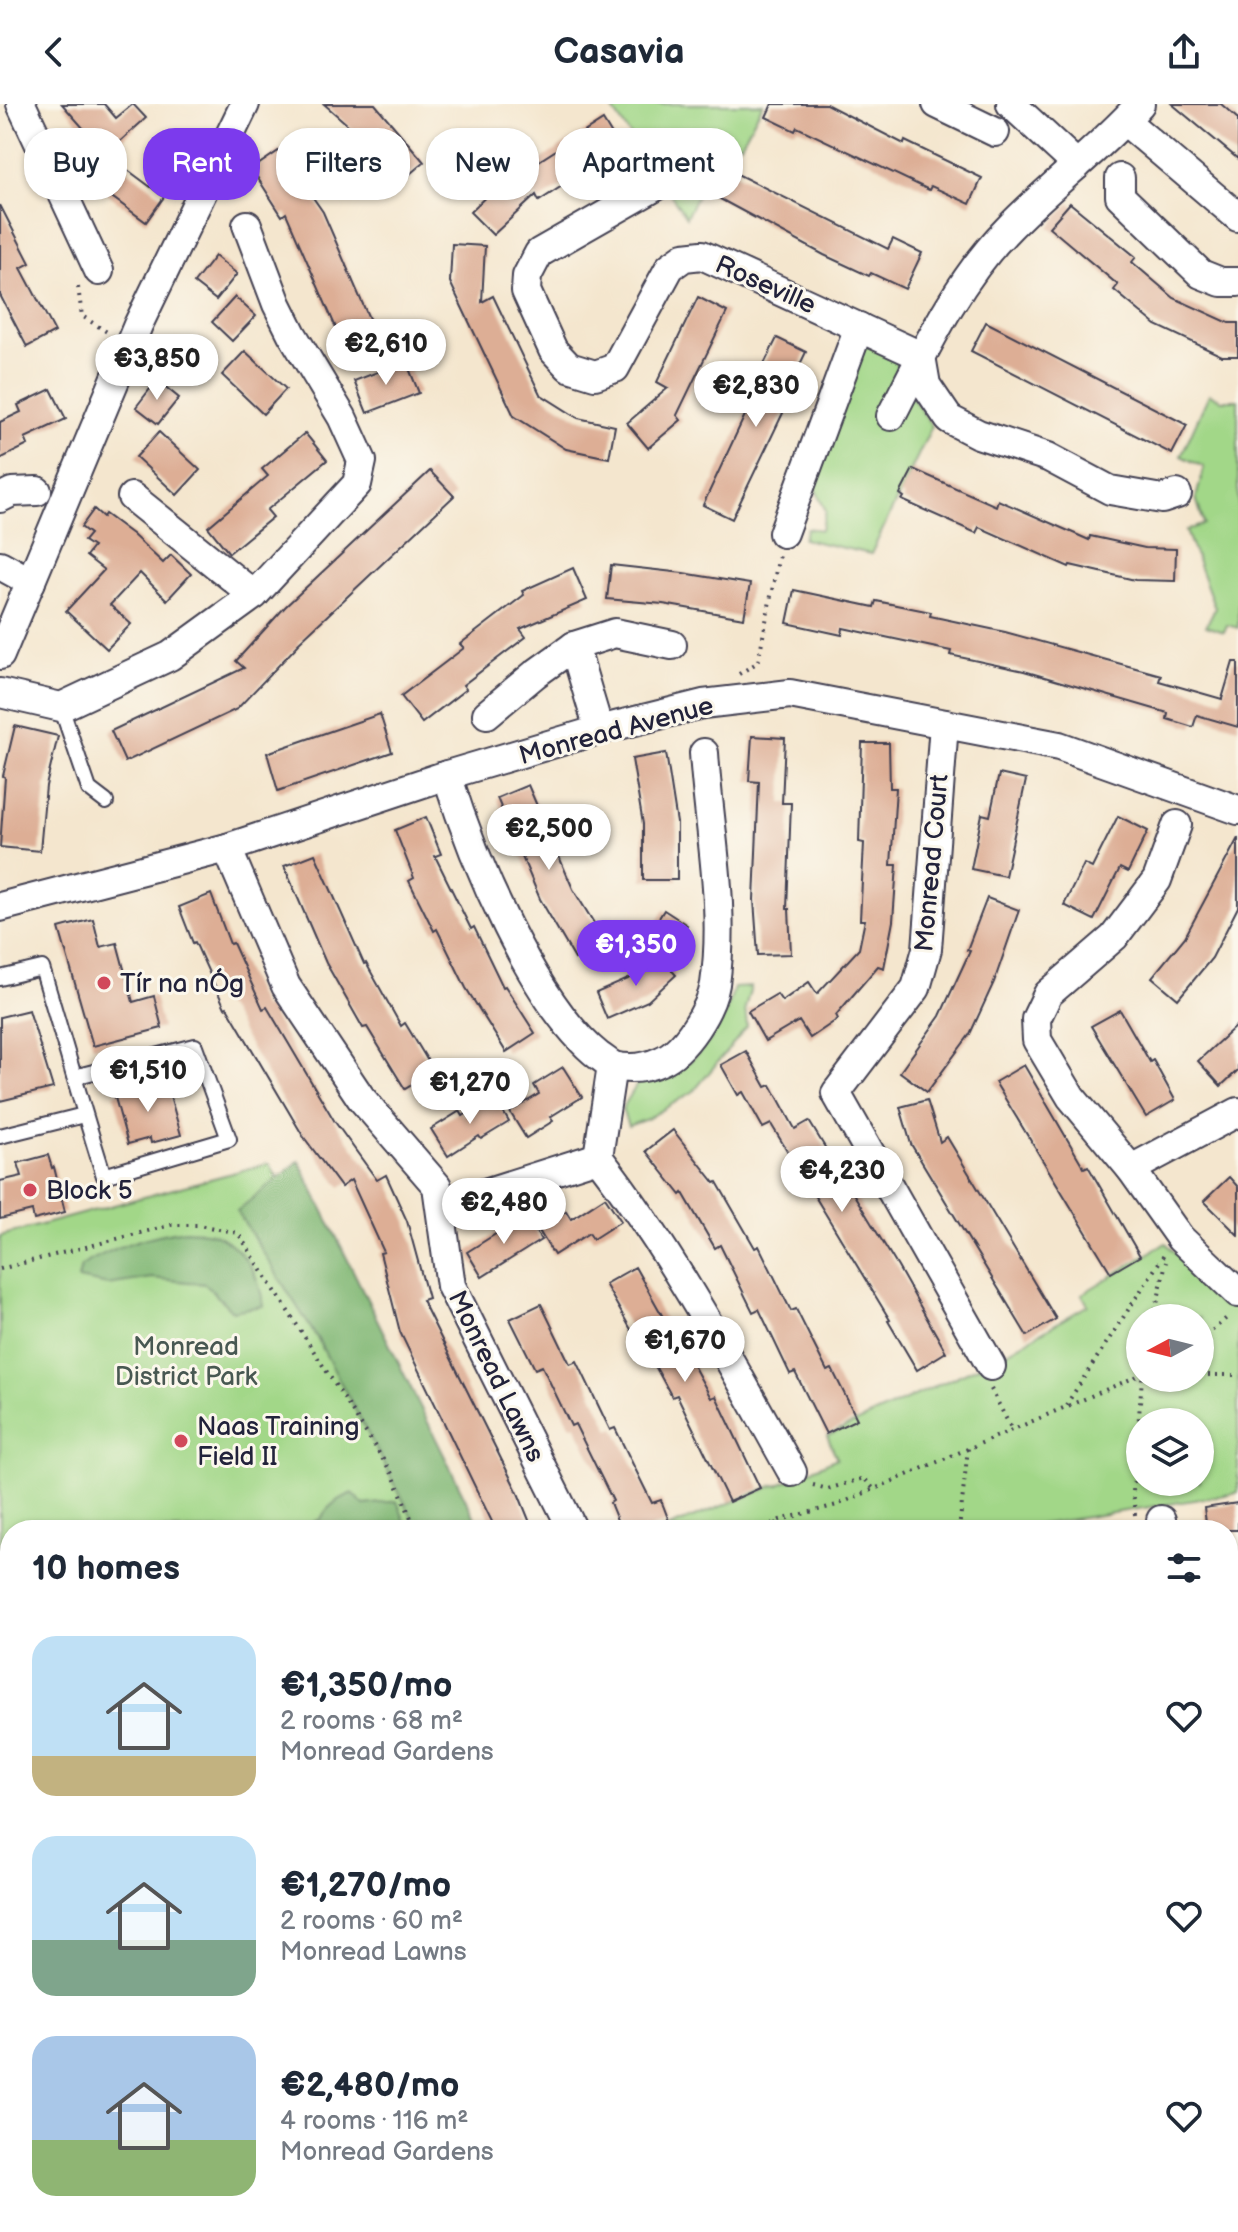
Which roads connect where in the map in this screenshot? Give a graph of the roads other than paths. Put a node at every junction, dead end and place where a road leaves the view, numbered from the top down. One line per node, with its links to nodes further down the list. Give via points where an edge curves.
1 (21, 104): 12 (street)
2 (245, 104): 23 (street, via 138,325)
3 (937, 104): 6 (street)
4 (1011, 104): 7 (street)
5 (1132, 113): 7 (street); 10 (street)
6 (995, 132)
7 (1077, 165): 15 (street, via 1005,231)
8 (1120, 178): 13 (street, via 1120,196 1201,274)
9 (632, 200): 14 (street, Roseville, via 539,253 527,276 526,291 553,350 569,367 595,375 615,368 670,267 684,257 702,255)
10 (1238, 217)
11 (247, 225): 24 (street, via 277,304 362,461 357,484)
12 (88, 279)
13 (1238, 282)
14 (859, 327): 15 (street, Roseville); 21 (street)
15 (921, 356): 16 (street); 18 (street, via 926,385 949,419 1048,457 1110,490 1162,499)
16 (891, 416)
17 (37, 491): 20 (street)
18 (1177, 494)
19 (132, 497): 24 (street)
20 (0, 498)
21 (783, 533)
22 (0, 565): 23 (street)
23 (31, 582): 27 (street)
24 (254, 595): 29 (street, via 170,656)
25 (672, 645): 26 (street, via 615,633)
26 (574, 646): 30 (street); 32 (street)
27 (0, 655)
28 (0, 693): 29 (street)
29 (61, 707): 35 (lane, via 89,789)
30 (487, 714)
31 (944, 724): 32 (street, Monread Avenue, via 790,694 703,704); 36 (street, Monread Avenue, via 1059,746); 50 (street, Monread Court, via 927,949 916,988 836,1093)
32 (599, 730): 34 (street, Monread Avenue)
33 (704, 753): 41 (street, via 719,918 715,987 696,1028 673,1056 646,1068)
34 (447, 775): 38 (street, Monread Avenue); 41 (street, via 474,853 530,968 581,1042)
35 (106, 802)
36 (1238, 810)
37 (1177, 825): 47 (street, via 1157,880 1114,937 1048,994 1036,1019 1037,1040 1071,1097)
38 (227, 848): 39 (street, Monread Avenue); 52 (street, Monread Lawns, via 286,986 361,1098 437,1186 451,1286)
39 (0, 907)
40 (0, 978): 42 (lane, via 42,968)
41 (612, 1066): 46 (street)
42 (74, 1077): 44 (lane); 44 (lane, via 195,1046 229,1139 104,1176)
43 (1238, 1112): 47 (street)
44 (84, 1115): 45 (lane)
45 (0, 1136)
46 (598, 1157): 48 (street); 51 (street, via 682,1277)
47 (1131, 1169): 49 (street, via 1171,1248)
48 (469, 1198)
49 (1234, 1303)
50 (991, 1366)
51 (792, 1472)
52 (568, 1520)

